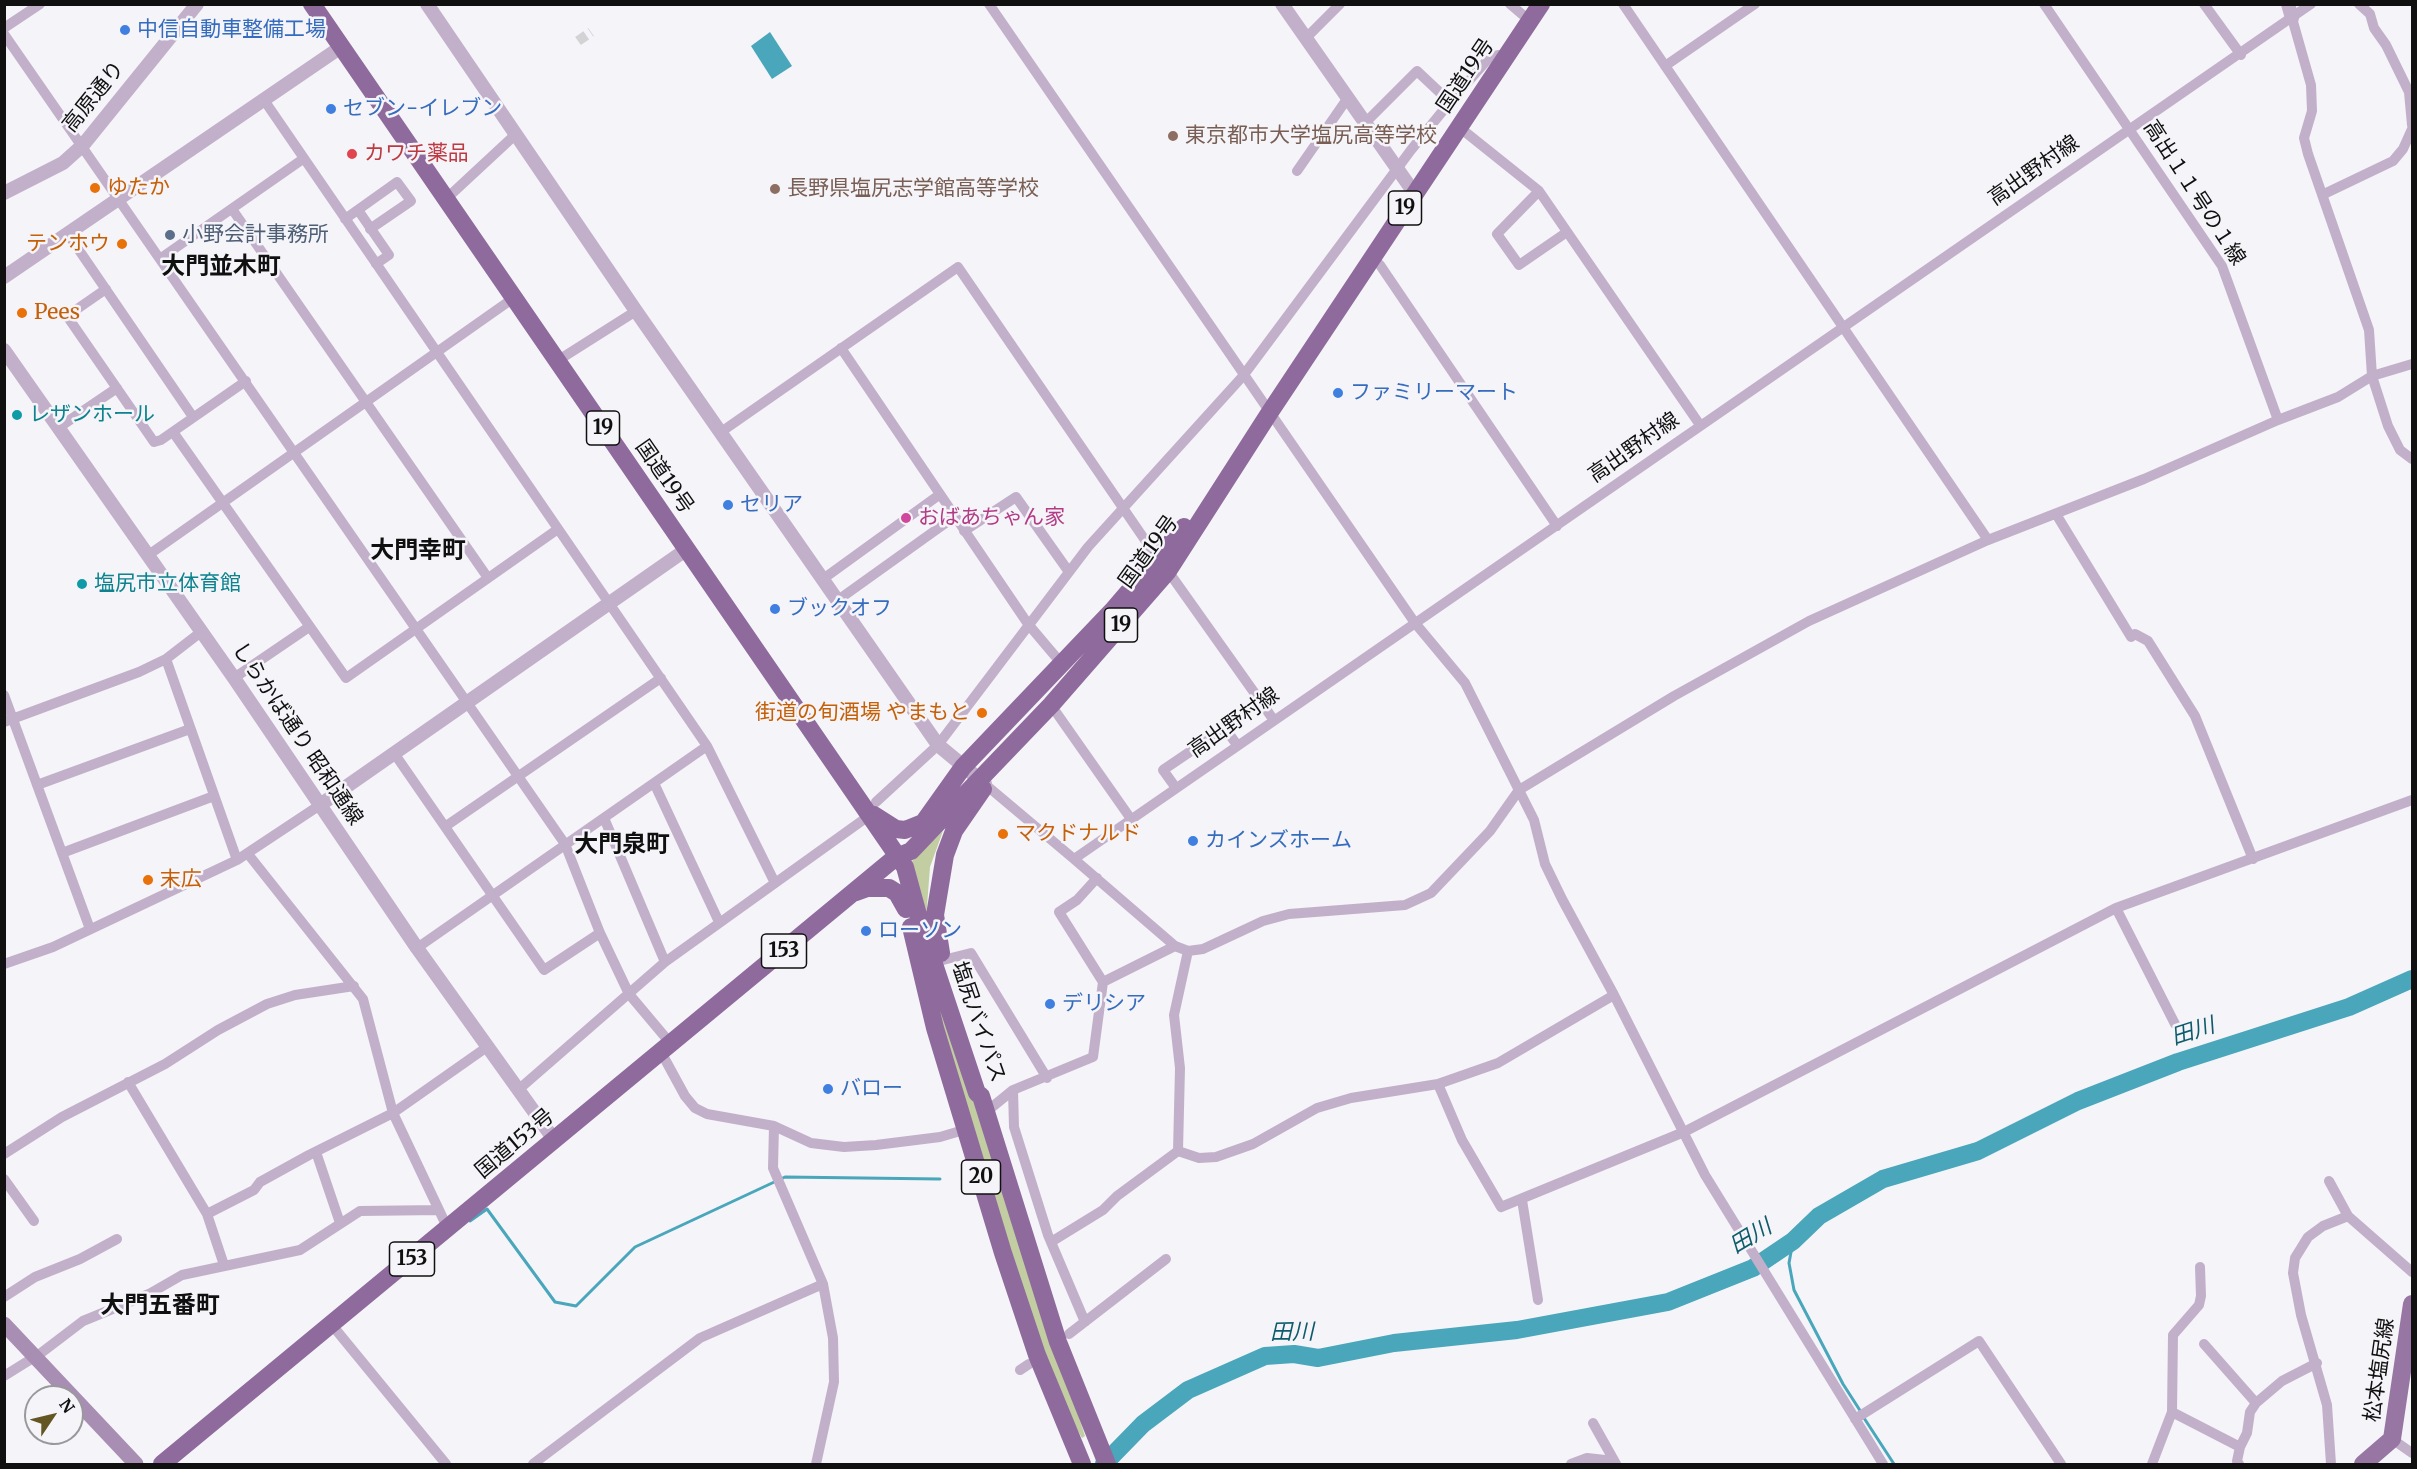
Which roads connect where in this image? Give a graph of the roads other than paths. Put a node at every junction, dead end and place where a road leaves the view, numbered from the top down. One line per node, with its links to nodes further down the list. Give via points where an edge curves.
1 (40, 4): 18 (street)
2 (197, 4): 33 (street, 高原通り)
3 (312, 4): 21 (highway, 国道19号 / 19)
4 (428, 4): 32 (street)
5 (989, 4): 62 (street)
6 (1282, 4): 20 (street)
7 (1340, 4): 20 (street)
8 (1510, 4): 17 (street)
9 (1541, 4): 17 (highway, 国道19号 / 19)
10 (1623, 4): 24 (street)
11 (1755, 4): 24 (street)
12 (2044, 4): 31 (street, 高出１１号の１線)
13 (2204, 4): 22 (street)
14 (2311, 4): 16 (street, 高出野村線)
15 (2359, 4): 30 (street, via 2370,14 2409,92)
16 (2290, 11): 22 (street, 高出野村線); 40 (street, via 2311,85 2312,111 2304,138)
17 (1530, 21): 23 (highway, 国道19号 / 19)
18 (4, 28)
19 (4, 34): 33 (street)
20 (1305, 39): 25 (street)
21 (341, 47): 26 (street); 42 (highway, 国道19号 / 19)
22 (2241, 54): 31 (street, 高出野村線)
23 (1505, 58): 27 (street, via 1490,57); 29 (highway, 国道19号 / 19)
24 (1665, 66): 56 (street)
25 (1347, 99): 28 (street); 36 (street)
26 (264, 100): 34 (street); 41 (street)
27 (1450, 102): 28 (street, via 1417,71); 35 (street)
28 (1364, 124): 35 (street)
29 (1459, 127): 38 (street); 39 (highway, 国道19号 / 19)
30 (2412, 127): 40 (street, via 2403,149 2393,160)
31 (2130, 129): 56 (street, 高出野村線); 69 (street, 高出１１号の１線, via 2222,266)
32 (516, 134): 42 (street); 55 (street)
33 (83, 145): 37 (street, 高原通り, via 63,163); 41 (street)
34 (303, 159): 43 (street); 45 (street)
35 (1396, 170): 39 (street); 62 (street)
36 (1298, 171)
37 (6, 190)
38 (1539, 191): 47 (street); 47 (street, via 1497,234 1519,265)
39 (1415, 194): 50 (highway, 国道19号 / 19)
40 (2324, 194): 63 (street, via 2369,330)
41 (119, 199): 48 (street); 49 (street)
42 (446, 199): 54 (highway, 国道19号 / 19)
43 (232, 209): 49 (street); 66 (street)
44 (358, 210): 45 (street); 46 (street); 46 (street, via 397,182 411,201)
45 (345, 219): 51 (street)
46 (370, 229): 51 (street, via 388,255)
47 (1567, 232): 70 (street)
48 (68, 234): 52 (street); 53 (street)
49 (161, 258): 64 (street)
50 (1372, 258): 67 (highway, 国道19号 / 19); 81 (street)
51 (376, 264): 59 (street)
52 (4, 277)
53 (106, 289): 65 (street, via 68,315); 68 (street)
54 (515, 297): 59 (street); 60 (highway, 国道19号 / 19)
55 (636, 310): 60 (street); 73 (street)
56 (1844, 326): 70 (street, 高出野村線); 84 (street)
57 (841, 348): 73 (street); 76 (street); 78 (street, via 958,267)
58 (4, 350): 71 (street, しらかば通り 昭和通線)
59 (436, 352): 66 (street); 82 (street)
60 (557, 361): 85 (highway, 国道19号 / 19)
61 (2412, 364): 63 (street)
62 (1243, 376): 67 (street); 78 (street)
63 (2372, 376): 69 (street, via 2338,397); 75 (street, via 2388,426 2400,450)
64 (246, 381): 68 (street); 74 (street)
65 (117, 388): 71 (street); 72 (street, via 154,442)
66 (366, 402): 74 (street); 89 (street)
67 (1270, 412): 87 (highway, 国道19号 / 19); 93 (street)
68 (194, 417): 72 (street)
69 (2278, 420): 79 (street)
70 (1700, 425): 81 (street, 高出野村線)
71 (58, 428): 86 (street, しらかば通り 昭和通線)
72 (173, 432): 77 (street)
73 (721, 432): 90 (street)
74 (295, 452): 77 (street); 96 (street)
75 (2412, 459)
76 (939, 495): 80 (street); 90 (street)
77 (223, 502): 86 (street); 95 (street)
78 (1124, 507): 87 (street); 88 (street)
79 (2056, 514): 84 (street); 134 (street, via 2131,637 2135,634 2148,641 2195,716)
80 (954, 517): 83 (street); 91 (street)
81 (1557, 526): 93 (street, 高出野村線)
82 (558, 529): 89 (street); 92 (street)
83 (964, 531): 88 (street, via 1016,497); 94 (street)
84 (1988, 540): 120 (street, via 1809,621 1674,696)
85 (687, 549): 92 (street); 124 (highway, 国道19号 / 19)
86 (147, 556): 97 (street, しらかば通り 昭和通線)
87 (1163, 565): 99 (highway, 国道19号 / 19); 102 (highway, 国道19号 / 19); 107 (street)
88 (1069, 572): 94 (street)
89 (488, 578): 96 (street)
90 (823, 579): 91 (street)
91 (838, 600): 110 (street)
92 (610, 603): 101 (street); 105 (street)
93 (1415, 623): 107 (street, 高出野村線); 120 (street, via 1465,683)
94 (1028, 624): 99 (street); 110 (street)
95 (309, 627): 96 (street, via 346,678); 100 (street)
96 (417, 629): 105 (street)
97 (201, 632): 98 (street); 100 (street, しらかば通り 昭和通線)
98 (165, 659): 108 (street); 109 (street)
99 (1060, 663): 102 (street); 103 (highway, 国道19号 / 19)
100 (234, 678): 123 (street, しらかば通り 昭和通線)
101 (661, 678): 112 (street); 115 (street)
102 (1073, 680): 106 (highway, 国道19号 / 19)
103 (1036, 689): 106 (street); 114 (highway, 国道19号 / 19)
104 (4, 695): 108 (street)
105 (467, 703): 113 (street); 115 (street)
106 (1051, 705): 116 (highway, 国道19号); 126 (street)
107 (1274, 719): 111 (street, 高出野村線)
108 (9, 721): 118 (street)
109 (190, 729): 118 (street); 121 (street)
110 (938, 744): 114 (street); 124 (street)
111 (1237, 745): 119 (street, 高出野村線); 119 (street, via 1226,728 1163,770)
112 (707, 746): 117 (street); 137 (street)
113 (394, 753): 123 (street); 128 (street)
114 (963, 767): 116 (street); 127 (highway, 国道19号 / 19)
115 (518, 777): 128 (street); 129 (street)
116 (982, 782): 132 (highway, via 911,851); 133 (street); 148 (highway, via 945,855 935,915)
117 (654, 783): 125 (street); 142 (street)
118 (37, 785): 130 (street)
119 (1176, 788): 126 (street, 高出野村線)
120 (1519, 790): 147 (street, via 1490,831 1431,893 1405,905 1289,914 1263,921 1203,949); 154 (street, via 1534,820 1545,864)
121 (214, 796): 130 (street); 135 (street)
122 (2412, 800): 134 (street)
123 (320, 805): 131 (street); 146 (street, しらかば通り 昭和通線)
124 (870, 809): 127 (highway, via 896,829 905,830); 132 (highway, 国道19号 / 19); 137 (street)
125 (604, 818): 129 (street); 149 (street)
126 (1131, 819): 133 (street, 高出野村線)
127 (925, 822): 132 (highway, 国道19号 / 19)
128 (446, 826): 139 (street)
129 (565, 844): 139 (street); 144 (street)
130 (62, 853): 143 (street)
131 (248, 854): 135 (street); 152 (street)
132 (896, 857): 138 (highway, 国道153号 / 153); 141 (highway, 塩尻バイパス / 20); 163 (highway, 塩尻バイパス / 20, via 905,867 938,978)
133 (1074, 859): 136 (street)
134 (2253, 859): 140 (street)
135 (237, 860): 143 (street)
136 (1097, 878): 145 (street); 151 (street, via 1077,900 1059,912)
137 (775, 883): 142 (street)
138 (852, 894): 141 (highway, via 867,888 889,888 897,893); 157 (highway, 国道153号 / 153)
139 (492, 895): 144 (street, via 544,970); 146 (street)
140 (2116, 908): 155 (street); 167 (street)
141 (906, 909): 166 (highway, 塩尻バイパス / 20, via 935,1028)
142 (719, 922): 149 (street)
143 (90, 929): 150 (street)
144 (600, 933): 153 (street)
145 (1175, 946): 147 (street); 151 (street)
146 (417, 948): 156 (street, しらかば通り 昭和通線)
147 (1188, 951): 169 (street, via 1174,1014 1180,1068)
148 (943, 960): 158 (street, via 971,953); 163 (highway)
149 (665, 962): 153 (street)
150 (4, 964)
151 (1103, 982): 158 (street, via 1093,1057)
152 (354, 986): 159 (street, via 295,995 267,1004); 164 (street, via 363,999)
153 (629, 994): 157 (street); 161 (street)
154 (1614, 995): 160 (street, via 1498,1063); 167 (street)
155 (2175, 1024)
156 (487, 1047): 161 (street, しらかば通り 昭和通線); 164 (street)
157 (666, 1048): 165 (street, via 685,1096 695,1108 707,1114); 168 (highway, 国道153号 / 153)
158 (1047, 1078): 162 (street)
159 (128, 1082): 171 (street); 176 (street)
160 (1438, 1084): 169 (street, via 1351,1098 1317,1108 1253,1144 1216,1157 1187,1156); 174 (street, via 1462,1140 1501,1207)
161 (518, 1090): 168 (street, しらかば通り 昭和通線)
162 (1013, 1090): 163 (street); 182 (street, via 1014,1127)
163 (983, 1104): 213 (highway, 塩尻バイパス / 20, via 1058,1342)
164 (393, 1113): 170 (street); 175 (street)
165 (774, 1126): 166 (street, via 812,1143 844,1147 940,1137); 187 (street, via 773,1168)
166 (967, 1129): 212 (highway, 塩尻バイパス / 20, via 1020,1304)
167 (1684, 1132): 174 (street); 201 (street, via 1744,1241)
168 (555, 1141): 180 (highway, 国道153号 / 153)
169 (1178, 1151): 182 (street, via 1103,1210)
170 (316, 1152): 176 (street); 179 (street)
171 (4, 1154)
172 (4, 1179): 178 (street)
173 (2329, 1181): 177 (street)
174 (1522, 1200): 189 (street)
175 (439, 1210): 179 (street, via 360,1211); 180 (street)
176 (207, 1214): 184 (street)
177 (2348, 1216): 186 (street); 197 (street, via 2308,1237 2295,1258 2293,1273 2301,1315)
178 (34, 1221)
179 (340, 1223): 184 (street, via 300,1250)
180 (448, 1229): 193 (highway, 国道153号 / 153)
181 (117, 1239): 188 (street, via 35,1277)
182 (1051, 1242): 191 (street)
183 (1166, 1259): 191 (street)
184 (224, 1265): 196 (street, via 182,1275 149,1294 89,1317)
185 (2200, 1267): 200 (street, via 2199,1305 2173,1335)
186 (2412, 1272)
187 (823, 1284): 210 (street, via 700,1338); 211 (street, via 836,1365)
188 (4, 1297)
189 (1538, 1300)
190 (2412, 1304): 203 (main road, 松本塩尻線)
191 (1085, 1322): 194 (street)
192 (4, 1324): 196 (main road)
193 (332, 1325): 208 (highway, 国道153号 / 153); 209 (street)
194 (1069, 1334)
195 (2204, 1344): 199 (street)
196 (34, 1356): 198 (street); 207 (main road)
197 (2317, 1363): 199 (street, via 2282,1381); 219 (street, via 2327,1405)
198 (4, 1376)
199 (2256, 1403): 204 (street)
200 (2172, 1412): 204 (street); 217 (street)
201 (1860, 1416): 215 (street); 216 (street, via 1979,1341)
202 (1593, 1423): 206 (street)
203 (2392, 1439): 205 (street); 220 (main road, 松本塩尻線)
204 (2240, 1447): 218 (street)
205 (2412, 1453)
206 (1615, 1463): 214 (street, via 1587,1458)
207 (136, 1464)
208 (162, 1464)
209 (446, 1464)
210 (532, 1464)
211 (816, 1464)
212 (1082, 1464)
213 (1107, 1464)
214 (1571, 1464)
215 (1883, 1464)
216 (2061, 1464)
217 (2152, 1464)
218 (2239, 1464)
219 (2331, 1464)
220 (2363, 1464)

